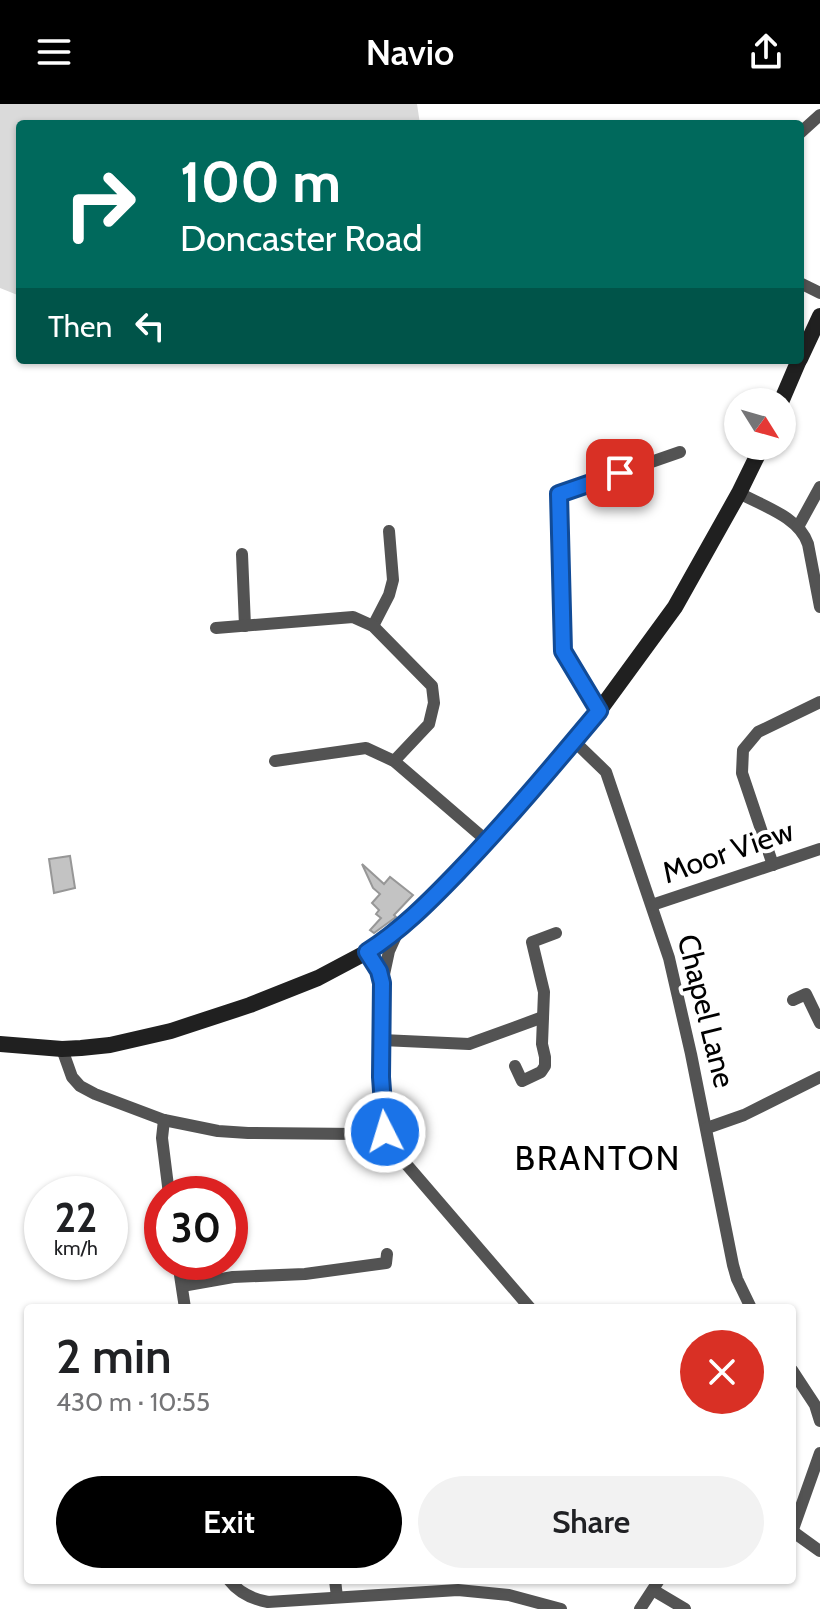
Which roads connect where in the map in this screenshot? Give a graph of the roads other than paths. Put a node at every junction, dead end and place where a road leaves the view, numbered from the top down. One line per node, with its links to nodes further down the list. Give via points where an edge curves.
1 (820, 115): 2 (street)
2 (804, 129)
3 (820, 316): 4 (main road)
4 (804, 350)
5 (798, 364): 6 (main road)
6 (787, 388)
7 (680, 452): 19 (street, via 559,494 563,651)
8 (755, 460): 10 (main road)
9 (820, 487): 11 (street)
10 (739, 493): 11 (street); 19 (main road, via 675,607)
11 (798, 527): 14 (street, via 808,544)
12 (389, 531): 16 (street, via 393,580)
13 (242, 554): 15 (street)
14 (820, 607)
15 (245, 626): 16 (street, via 353,617); 17 (street)
16 (373, 626): 22 (street, via 432,686 429,724)
17 (216, 628)
18 (820, 702): 25 (street, via 758,732 743,750 742,773)
19 (599, 711): 20 (main road)
20 (574, 741): 23 (main road); 26 (street, Chapel Lane, via 606,772)
21 (275, 761): 22 (street, via 366,748)
22 (394, 761): 23 (street)
23 (487, 841): 27 (main road)
24 (820, 849): 25 (street, Moor View)
25 (773, 865): 26 (street, Moor View)
26 (652, 905): 42 (street, Chapel Lane, via 680,1001)
27 (399, 929): 29 (main road); 30 (street)
28 (556, 933): 34 (street, via 531,938 543,981)
29 (367, 952): 30 (street); 38 (main road, via 318,978 171,1031)
30 (382, 982): 36 (street)
31 (820, 988): 32 (street)
32 (806, 994): 33 (street); 35 (street)
33 (793, 1000)
34 (543, 1017): 36 (street, via 469,1044); 39 (street, via 545,1066 524,1087)
35 (820, 1023)
36 (382, 1040): 43 (street)
37 (0, 1044): 38 (main road)
38 (62, 1049): 41 (street, via 80,1086)
39 (515, 1066)
40 (820, 1077): 42 (street)
41 (164, 1120): 43 (street, via 248,1133); 44 (street)
42 (707, 1128): 50 (street, Chapel Lane, via 733,1265)
43 (385, 1132): 49 (street, via 392,1148)
44 (167, 1176)
45 (387, 1262): 47 (street)
46 (181, 1280): 47 (street)
47 (182, 1286): 48 (street)
48 (184, 1304)
49 (527, 1304)
50 (749, 1304)
51 (796, 1376): 52 (street)
52 (820, 1419)
53 (820, 1453): 54 (street)
54 (796, 1521)
55 (796, 1535): 56 (street)
56 (820, 1551)
57 (233, 1584): 64 (street, via 241,1593 268,1602)
58 (335, 1584): 64 (street)
59 (389, 1584): 62 (street)
60 (512, 1584): 63 (street)
61 (656, 1585): 66 (street); 67 (street)
62 (390, 1594): 63 (street, via 458,1590); 64 (street)
63 (509, 1595): 65 (street)
64 (337, 1597)
65 (561, 1609)
66 (640, 1609)
67 (685, 1609)

